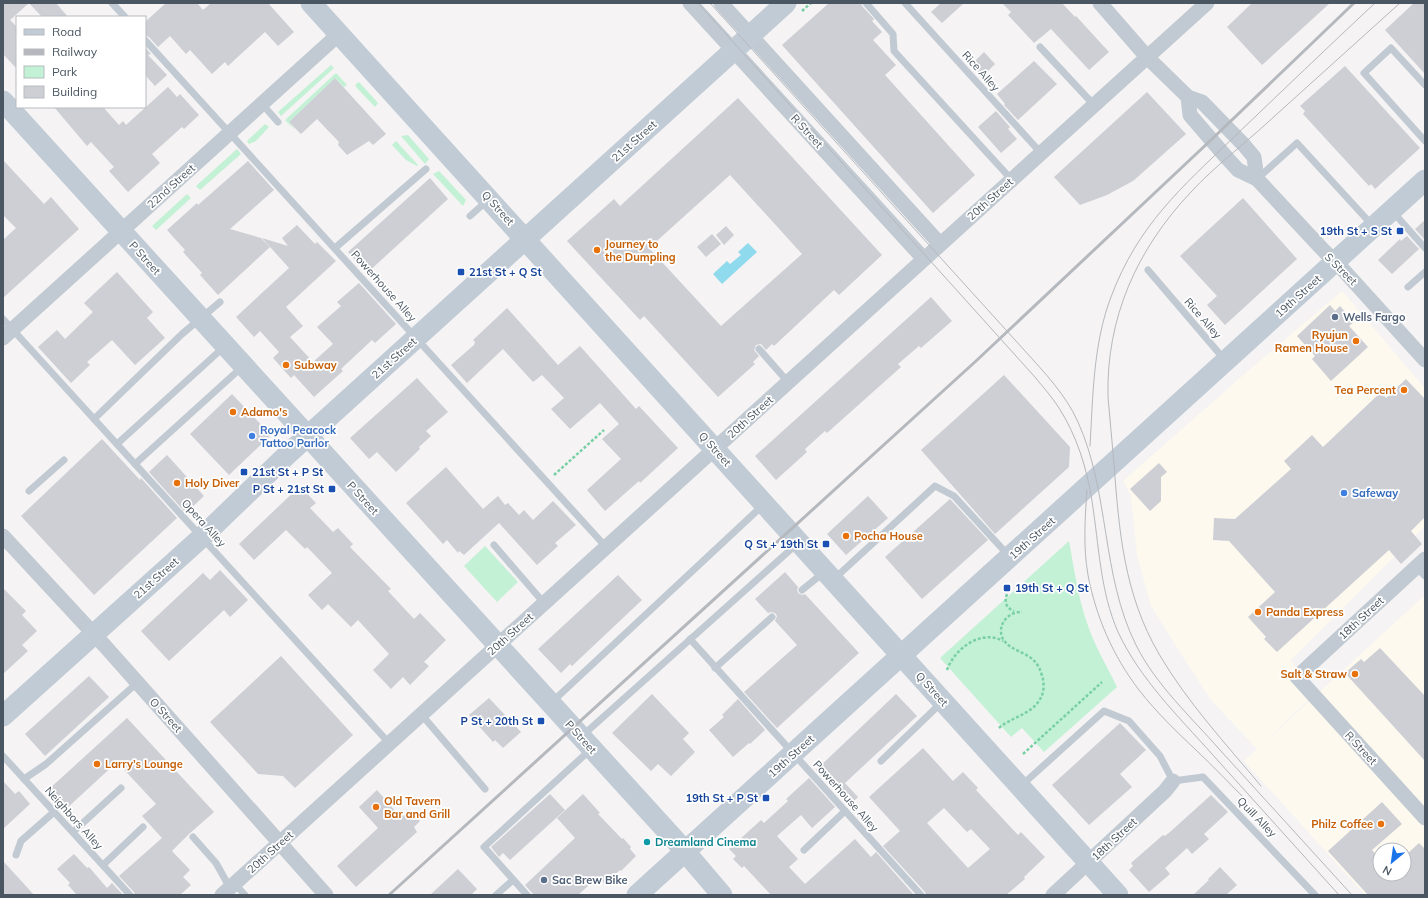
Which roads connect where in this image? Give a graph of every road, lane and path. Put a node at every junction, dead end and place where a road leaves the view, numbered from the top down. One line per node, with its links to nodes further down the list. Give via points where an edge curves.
1 (112, 3): 10 (lane)
2 (311, 3): 11 (main road, Q Street)
3 (690, 3): 15 (street, R Street)
4 (721, 3): 12 (street, R Street)
5 (786, 3): 12 (main road, 21st Street)
6 (866, 3): 28 (lane, via 893,34 894,51)
7 (905, 3): 25 (lane, Rice Alley)
8 (1100, 3): 16 (street)
9 (1207, 3): 16 (street, 20th Street)
10 (123, 16)
11 (339, 34): 20 (street, 22nd Street); 30 (main road, Q Street)
12 (751, 36): 15 (main road, 21st Street); 36 (street, R Street)
13 (146, 41): 23 (lane, Powerhouse Alley)
14 (1040, 47): 21 (lane)
15 (734, 51): 35 (main road, 21st Street); 39 (street, R Street)
16 (1147, 57): 18 (street); 21 (street, 20th Street)
17 (1425, 85): 24 (lane, via 1391,48 1364,73)
18 (1188, 97): 27 (street, S Street, via 1190,115 1204,132 1238,170); 27 (street, via 1202,102 1254,157)
19 (3, 101): 34 (main road, P Street)
20 (262, 104): 22 (lane); 23 (street, 22nd Street)
21 (1094, 105): 25 (street, 20th Street)
22 (278, 122)
23 (230, 132): 34 (street, 22nd Street); 37 (lane, Powerhouse Alley)
24 (1425, 141)
25 (1041, 153): 28 (street, 20th Street)
26 (426, 169): 37 (lane)
27 (1257, 179): 33 (lane, via 1297,143); 40 (street, S Street)
28 (1012, 180): 36 (street, 20th Street)
29 (1425, 180): 31 (main road, 19th Street)
30 (489, 199): 32 (lane); 35 (main road, Q Street)
31 (1392, 211): 33 (main road, 19th Street); 38 (lane)
32 (470, 216)
33 (1374, 227): 40 (main road, 19th Street)
34 (121, 231): 45 (main road, P Street); 46 (street, 22nd Street)
35 (526, 239): 47 (main road, 21st Street); 58 (main road, Q Street)
36 (940, 244): 39 (street, 20th Street)
37 (335, 248): 47 (lane, Powerhouse Alley)
38 (1425, 248)
39 (924, 260): 53 (street, 20th Street)
40 (1336, 262): 50 (street, S Street); 51 (main road, 19th Street)
41 (1148, 270): 51 (lane, Rice Alley)
42 (1425, 272): 43 (lane)
43 (1408, 287)
44 (220, 302): 45 (lane)
45 (201, 319): 48 (main road, P Street); 54 (lane, via 182,334)
46 (6, 328): 54 (lane, Opera Alley)
47 (416, 338): 56 (main road, 21st Street); 68 (lane, Powerhouse Alley)
48 (225, 346): 52 (main road, P Street); 57 (lane)
49 (759, 349): 53 (lane)
50 (1425, 360)
51 (1227, 362): 69 (main road, 19th Street)
52 (243, 366): 56 (main road, P Street); 60 (lane)
53 (788, 382): 58 (street, 20th Street)
54 (94, 419): 57 (lane, Opera Alley)
55 (604, 430): 61 (path)
56 (307, 436): 65 (main road, 21st Street); 81 (main road, P Street)
57 (117, 444): 60 (lane, Opera Alley)
58 (714, 449): 63 (main road, Q Street); 68 (street, 20th Street)
59 (64, 460): 62 (lane)
60 (135, 464): 65 (lane, Opera Alley)
61 (554, 475)
62 (29, 491)
63 (764, 504): 66 (main road, Q Street); 89 (lane)
64 (3, 536): 78 (street, O Street)
65 (202, 537): 78 (main road, 21st Street); 93 (lane, Opera Alley)
66 (799, 542): 71 (main road, Q Street); 79 (lane)
67 (494, 545): 74 (lane)
68 (606, 547): 74 (street, 20th Street)
69 (1010, 557): 71 (lane, via 954,496 935,486); 82 (main road, 19th Street)
70 (1422, 567): 85 (street, 18th Street)
71 (829, 575): 72 (lane); 82 (main road, Q Street)
72 (802, 590)
73 (1007, 594): 75 (path, via 1007,605 1010,610)
74 (544, 603): 81 (street, 20th Street)
75 (1016, 612): 76 (path); 80 (path, via 1008,616 1002,626 1002,637)
76 (1022, 612)
77 (772, 617): 83 (lane)
78 (93, 635): 87 (street, O Street); 91 (main road, 21st Street)
79 (690, 639): 83 (lane, Powerhouse Alley); 94 (lane)
80 (1007, 644): 84 (path, via 998,638 990,637 973,641 955,655); 92 (path, via 1035,662 1041,672 1043,688 1041,697 1034,707)
81 (497, 645): 89 (main road, P Street); 90 (street, 20th Street)
82 (902, 656): 88 (main road, Q Street); 95 (main road, 19th Street)
83 (715, 668): 95 (lane, Powerhouse Alley)
84 (947, 670)
85 (1293, 680): 106 (street, R Street)
86 (1102, 682): 96 (path)
87 (137, 683): 99 (lane, via 46,764); 110 (street, O Street)
88 (943, 702): 98 (lane); 101 (main road, Q Street)
89 (550, 704): 94 (main road, P Street)
90 (421, 714): 93 (street, 20th Street); 103 (lane)
91 (3, 716)
92 (999, 728)
93 (389, 743): 110 (street, 20th Street)
94 (586, 743): 112 (main road, P Street); 116 (lane, via 484,847)
95 (793, 754): 105 (lane, Powerhouse Alley); 112 (main road, 19th Street)
96 (1023, 754)
97 (3, 756): 99 (lane, Neighbors Alley)
98 (881, 761)
99 (24, 779): 104 (lane, Neighbors Alley)
100 (1173, 781): 101 (lane, via 1160,756 1129,721 1104,711); 114 (street, 18th Street); 128 (lane, Quill Alley, via 1203,777)
101 (1020, 787): 114 (main road, Q Street)
102 (122, 788): 108 (lane)
103 (485, 789)
104 (54, 812): 108 (lane, Neighbors Alley); 113 (lane, via 21,841)
105 (845, 812): 111 (lane); 125 (lane, Powerhouse Alley)
106 (1425, 818)
107 (143, 827): 115 (lane)
108 (73, 832): 115 (lane, Neighbors Alley)
109 (193, 837): 117 (lane, via 216,863)
110 (280, 842): 117 (street, 20th Street); 120 (street, O Street)
111 (804, 850)
112 (685, 852): 123 (main road, 19th Street); 124 (main road, P Street)
113 (16, 855)
114 (1088, 862): 126 (street, 18th Street); 127 (main road, Q Street)
115 (103, 865): 118 (lane, Neighbors Alley)
116 (513, 880): 121 (lane); 122 (lane)
117 (229, 889): 119 (lane)
118 (130, 895)
119 (245, 895)
120 (326, 895)
121 (496, 895)
122 (527, 895)
123 (637, 895)
124 (722, 895)
125 (921, 895)
126 (1053, 895)
127 (1118, 895)
128 (1315, 895)

